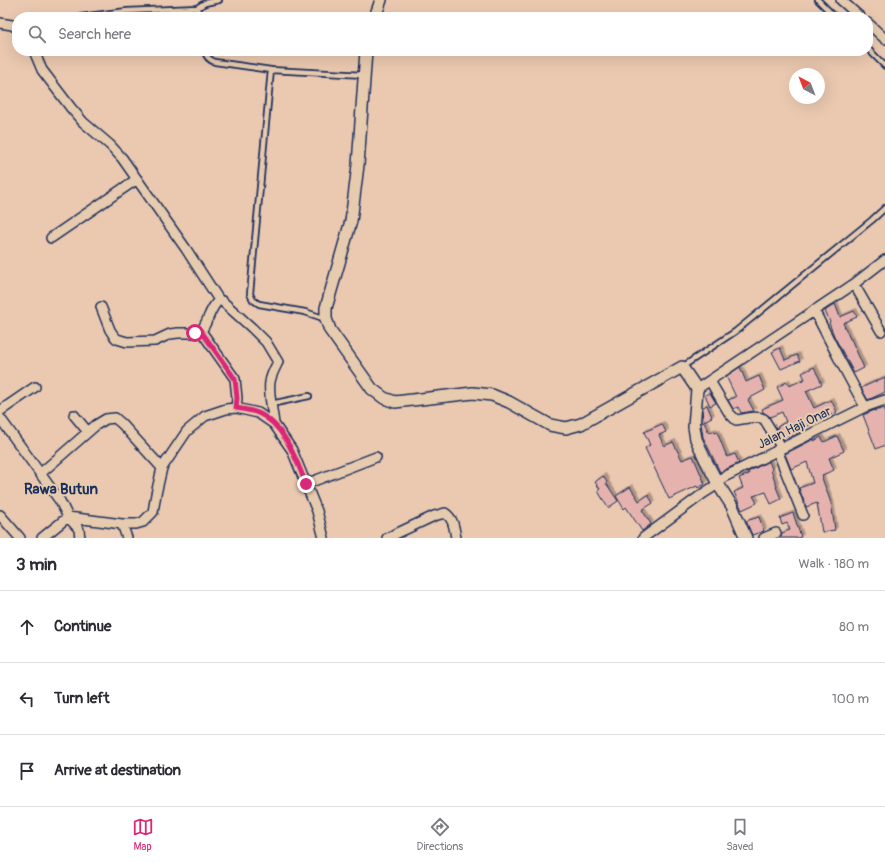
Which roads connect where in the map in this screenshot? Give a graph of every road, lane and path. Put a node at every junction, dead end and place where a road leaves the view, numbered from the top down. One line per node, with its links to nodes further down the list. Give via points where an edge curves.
1 (219, 0): 5 (lane)
2 (381, 0): 8 (street)
3 (818, 0): 9 (lane)
4 (841, 0): 10 (street)
5 (197, 8): 6 (lane); 7 (lane)
6 (119, 12)
7 (198, 12)
8 (377, 12)
9 (830, 12)
10 (854, 12)
11 (0, 23): 12 (street)
12 (12, 25)
13 (873, 28): 14 (street)
14 (885, 39)
15 (873, 54): 19 (lane)
16 (36, 56): 22 (street, via 42,70 71,108 110,145)
17 (207, 56): 20 (lane, via 209,60 215,62)
18 (366, 56): 21 (street)
19 (885, 66)
20 (271, 70): 21 (lane); 30 (lane, via 250,294 259,304 305,312)
21 (364, 75): 30 (street, via 352,221)
22 (137, 179): 24 (street); 27 (street)
23 (885, 208): 33 (lane, via 736,331)
24 (51, 238)
25 (885, 260): 26 (street)
26 (854, 284): 29 (street); 32 (street)
27 (219, 300): 31 (street); 39 (street, via 266,342 278,362 270,383)
28 (101, 307): 31 (street, via 114,336 127,342 155,341 170,334)
29 (814, 310): 34 (street); 40 (street)
30 (321, 318): 33 (street, via 372,389 384,398 395,402 473,393 492,395 510,402 550,425 566,428 581,424)
31 (201, 331): 41 (street, via 235,379)
32 (881, 331)
33 (682, 367): 36 (street)
34 (710, 381): 36 (street); 47 (street, via 736,420 759,416 764,419)
35 (35, 387): 42 (street)
36 (697, 389): 51 (street, via 694,427 696,439)
37 (309, 396): 39 (lane)
38 (885, 400): 40 (street, Jalan Haji Onar)
39 (271, 404): 45 (street)
40 (865, 407): 47 (street, Jalan Haji Onar)
41 (236, 408): 45 (street, via 258,413); 49 (street, via 226,408 205,416 187,431)
42 (0, 410)
43 (74, 415): 46 (street)
44 (0, 418): 50 (street)
45 (274, 424): 52 (street, via 292,450)
46 (88, 432): 49 (street, via 106,419 115,418); 50 (street)
47 (780, 449): 51 (street, Jalan Haji Onar); 54 (street)
48 (376, 457): 52 (street)
49 (162, 468): 56 (street, via 153,512 142,522)
50 (41, 473): 55 (street)
51 (717, 483): 65 (street, Jalan Haji Onar); 66 (street, via 732,506)
52 (306, 484): 62 (street)
53 (0, 515): 58 (street)
54 (803, 515)
55 (68, 517): 56 (street); 59 (street); 60 (street, via 78,528)
56 (122, 524): 61 (street)
57 (776, 533): 67 (street)
58 (20, 538)
59 (42, 538)
60 (80, 538)
61 (127, 538)
62 (324, 538)
63 (387, 538): 64 (street, via 445,513 452,521)
64 (456, 538)
65 (643, 538)
66 (746, 538)
67 (764, 538)

